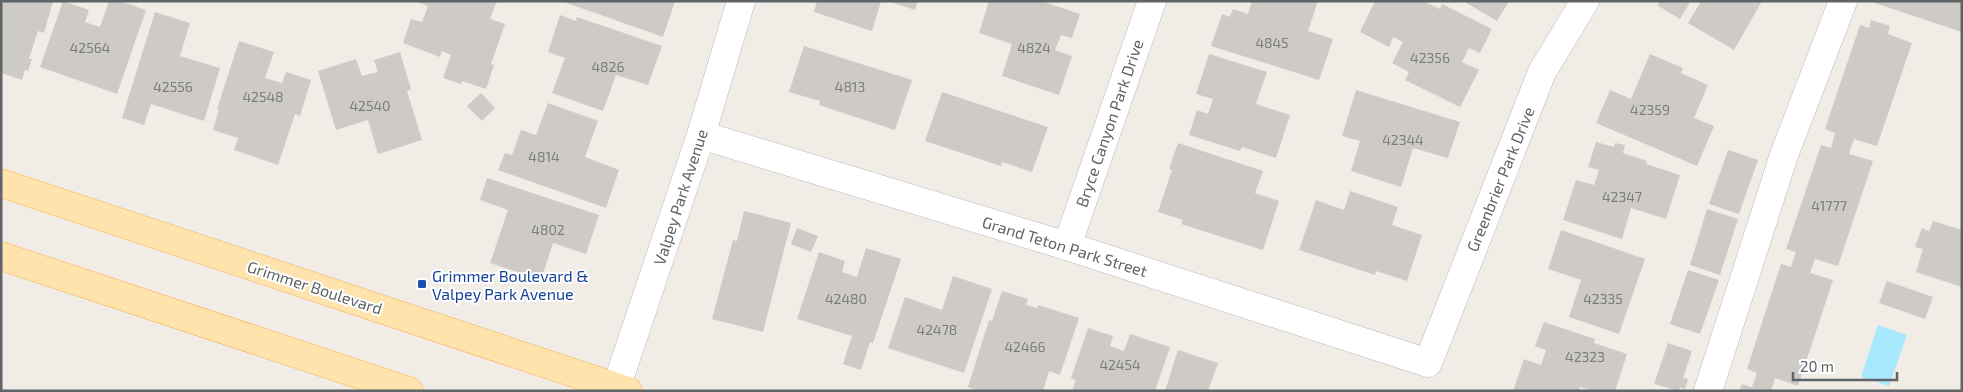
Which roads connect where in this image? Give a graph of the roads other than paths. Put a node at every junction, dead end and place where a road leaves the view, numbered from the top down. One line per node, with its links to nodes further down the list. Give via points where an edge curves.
1 (741, 1): 5 (street, Valpey Park Avenue)
2 (1152, 1): 7 (street, Bryce Canyon Park Drive)
3 (1585, 1): 9 (street, Greenbrier Park Drive, via 1542,72)
4 (1843, 1): 12 (street, via 1784,155)
5 (701, 134): 7 (street, Grand Teton Park Street); 10 (street, Valpey Park Avenue)
6 (1, 183): 10 (main road, Grimmer Boulevard)
7 (1067, 246): 9 (street, Grand Teton Park Street)
8 (1, 256): 11 (main road)
9 (1428, 363)
10 (620, 390)
11 (409, 391)
12 (1708, 391)

